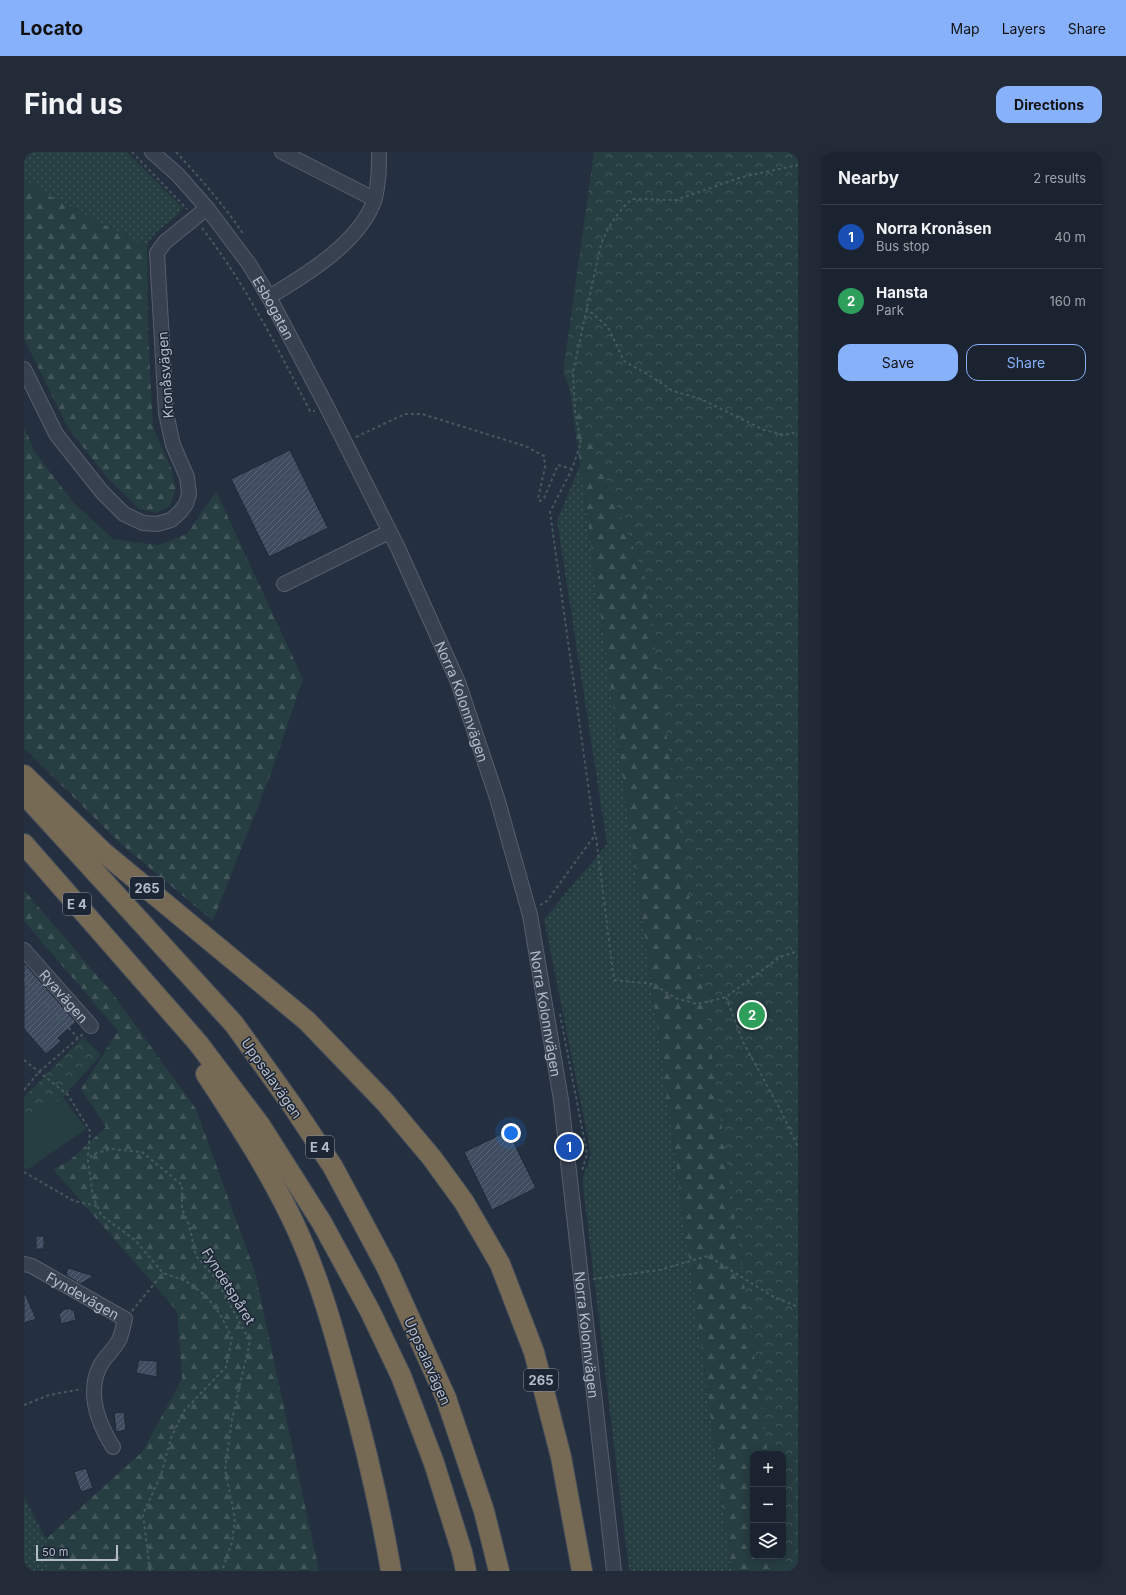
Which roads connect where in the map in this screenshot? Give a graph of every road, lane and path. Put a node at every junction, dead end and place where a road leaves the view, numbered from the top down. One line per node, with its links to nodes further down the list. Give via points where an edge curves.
1 (132, 152): 8 (path)
2 (152, 152): 7 (street, Esbogatan, via 178,175)
3 (282, 152): 6 (street)
4 (379, 152): 6 (street, via 379,176)
5 (798, 165): 10 (path, via 742,176 676,200 632,199 620,209 609,224)
6 (374, 199): 9 (street, via 359,227 338,250)
7 (207, 208): 8 (street, Kronåsvägen); 9 (street, Esbogatan, via 250,264)
8 (195, 218): 11 (street, Kronåsvägen, via 164,242 157,253 166,413 173,445 187,477 189,494 186,504 171,520 157,524 143,523 124,514 102,492 56,434); 12 (path, via 227,260 256,307 310,411 320,412)
9 (269, 297): 12 (street, Esbogatan)
10 (586, 308): 13 (path, via 608,326 624,361 672,391 701,399 764,430 784,435); 15 (path, via 573,372 574,411 581,444)
11 (24, 369)
12 (328, 409): 16 (street, Esbogatan)
13 (798, 432)
14 (355, 437): 15 (path, via 405,414 422,414 525,446 544,456 545,467 538,499 540,501 544,498 558,465)
15 (572, 469): 21 (path, via 550,512)
16 (365, 485): 17 (street, Norra Kolonnvägen)
17 (389, 532): 18 (street); 54 (street, Norra Kolonnvägen, via 458,682 498,798 530,915 561,1100)
18 (284, 584)
19 (24, 775): 53 (highway, 265, via 103,852 307,1021 385,1102 432,1158 464,1202 500,1264 534,1352 561,1457)
20 (24, 794): 52 (highway, Uppsalavägen / E 4, via 234,1024 333,1168 387,1268 446,1398 484,1511)
21 (595, 835): 23 (path, via 547,901); 28 (path, via 614,980 654,984 675,998 697,1004)
22 (24, 844): 26 (highway, E 4)
23 (537, 907)
24 (24, 950): 29 (street, Ryavägen)
25 (798, 951): 28 (path, via 780,957)
26 (129, 962): 46 (highway, via 144,989 243,1129 291,1217 328,1311); 51 (highway, E 4, via 198,1043 260,1125 322,1223 402,1376 434,1463)
27 (24, 980): 30 (path)
28 (726, 997): 34 (path, via 743,1042 779,1107)
29 (91, 1026): 30 (path, Ryavägen)
30 (78, 1038): 32 (path, Ryavägen)
31 (24, 1060): 32 (path)
32 (39, 1072): 33 (path, Ryavägen); 35 (path, via 68,1095 90,1131)
33 (24, 1090)
34 (798, 1148)
35 (88, 1160): 37 (path, via 93,1197); 48 (path, Fyndetspåret, via 93,1154 111,1149 142,1152 182,1185 182,1209 189,1225 196,1256 216,1279 250,1341 232,1419 225,1470 235,1518 232,1542)
36 (24, 1172): 37 (path, via 74,1201)
37 (97, 1206): 39 (path, via 101,1215 135,1240)
38 (24, 1264): 42 (street, Fyndevägen, via 32,1266)
39 (163, 1273): 42 (path); 47 (path, Fyndetspåret, via 186,1281 206,1296 220,1314 232,1338 226,1367 184,1412 171,1438 161,1475 143,1514)
40 (590, 1280): 41 (path, via 659,1270 708,1256 772,1296)
41 (798, 1307)
42 (125, 1319): 43 (street, Fyndevägen, via 120,1340 99,1367)
43 (93, 1387): 44 (path, via 49,1394); 45 (street, Fyndevägen, via 94,1402 104,1432)
44 (24, 1405)
45 (113, 1447)
46 (382, 1515): 49 (highway); 50 (highway)
47 (150, 1571)
48 (222, 1571)
49 (390, 1571)
50 (394, 1571)
51 (466, 1571)
52 (499, 1571)
53 (582, 1571)
54 (614, 1571)

